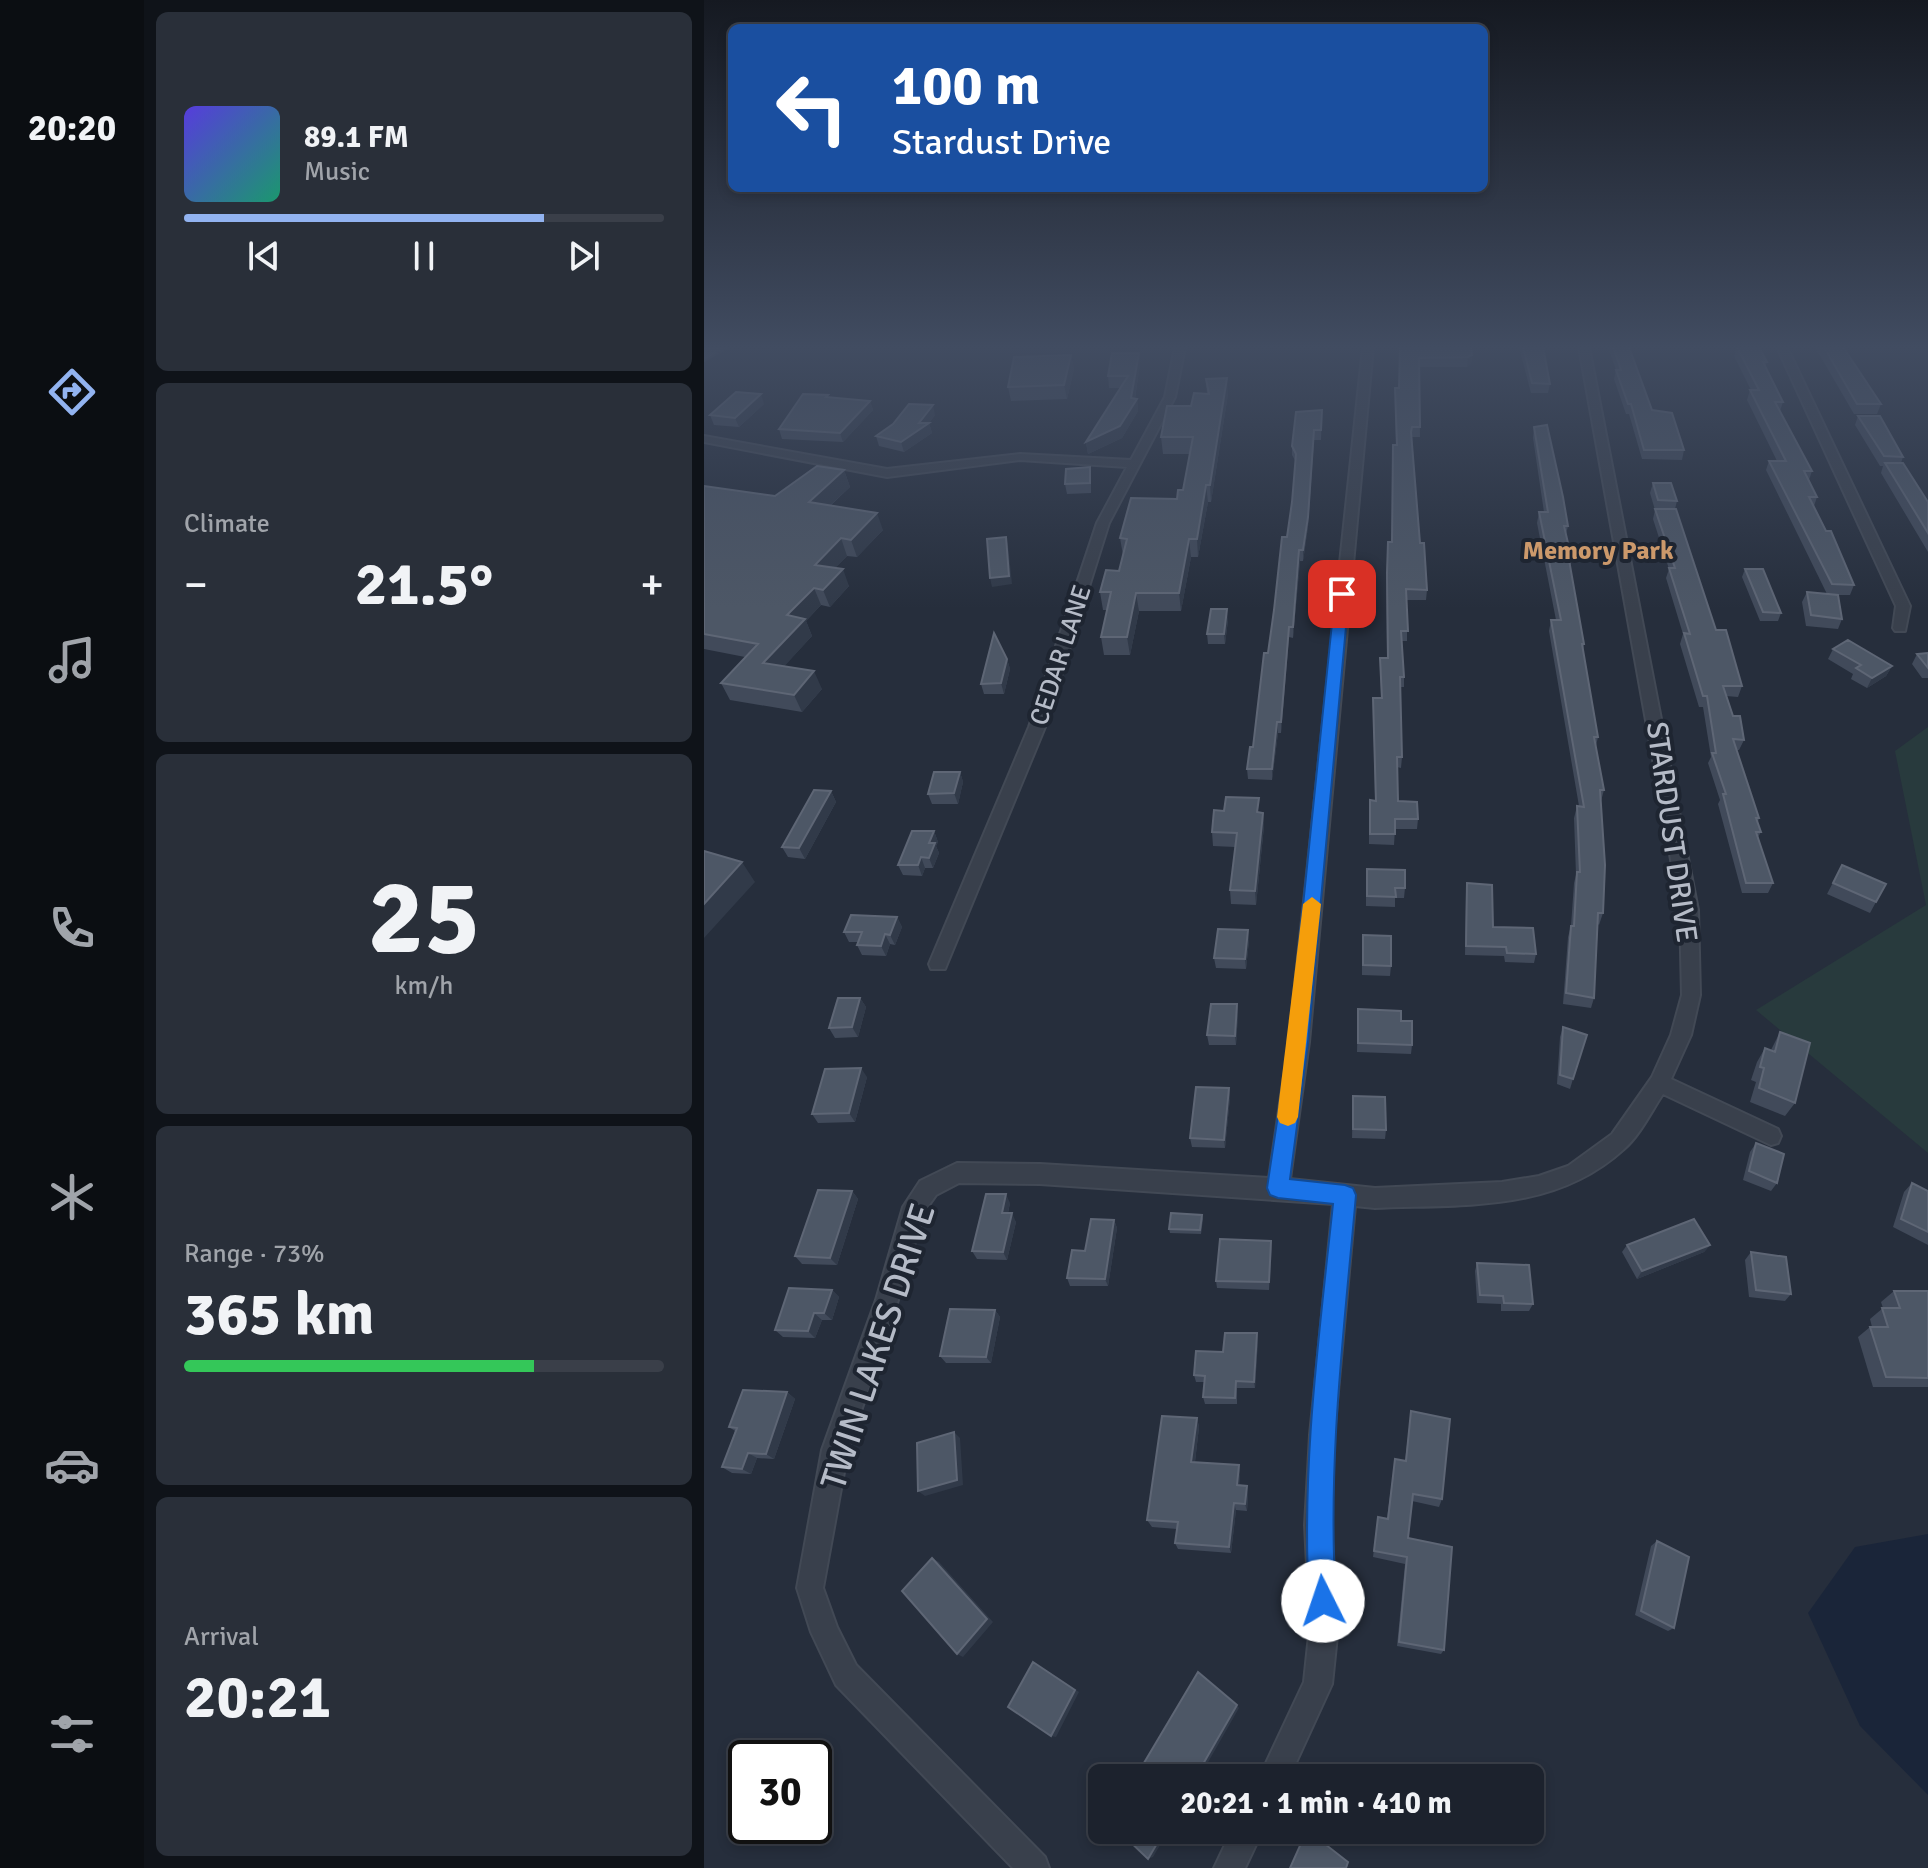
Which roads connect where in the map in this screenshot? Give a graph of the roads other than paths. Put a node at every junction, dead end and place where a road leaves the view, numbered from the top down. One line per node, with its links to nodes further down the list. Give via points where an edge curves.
1 (1150, 434): 6 (street, CEDAR LANE)
2 (1359, 434): 11 (street, via 1299,1042)
3 (1600, 434): 9 (street, STARDUST DRIVE, via 1689,910 1691,995 1681,1035)
4 (1823, 434): 7 (street, via 1903,606)
5 (704, 439): 6 (street, via 887,473 1020,457)
6 (1135, 464): 8 (street, CEDAR LANE, via 1095,544 1037,727)
7 (1900, 628)
8 (938, 964)
9 (1659, 1083): 10 (street); 12 (street, STARDUST DRIVE, via 1619,1141 1575,1174 1502,1192)
10 (1771, 1136)
11 (1278, 1188): 12 (street, STARDUST DRIVE); 15 (street, TWIN LAKES DRIVE, via 957,1173 928,1188 914,1207 835,1450 810,1588 846,1675)
12 (1345, 1195): 13 (street, via 1322,1435 1318,1525 1324,1626 1318,1684)
13 (1281, 1764)
14 (1241, 1844): 16 (street)
15 (1034, 1868)
16 (1229, 1868)

